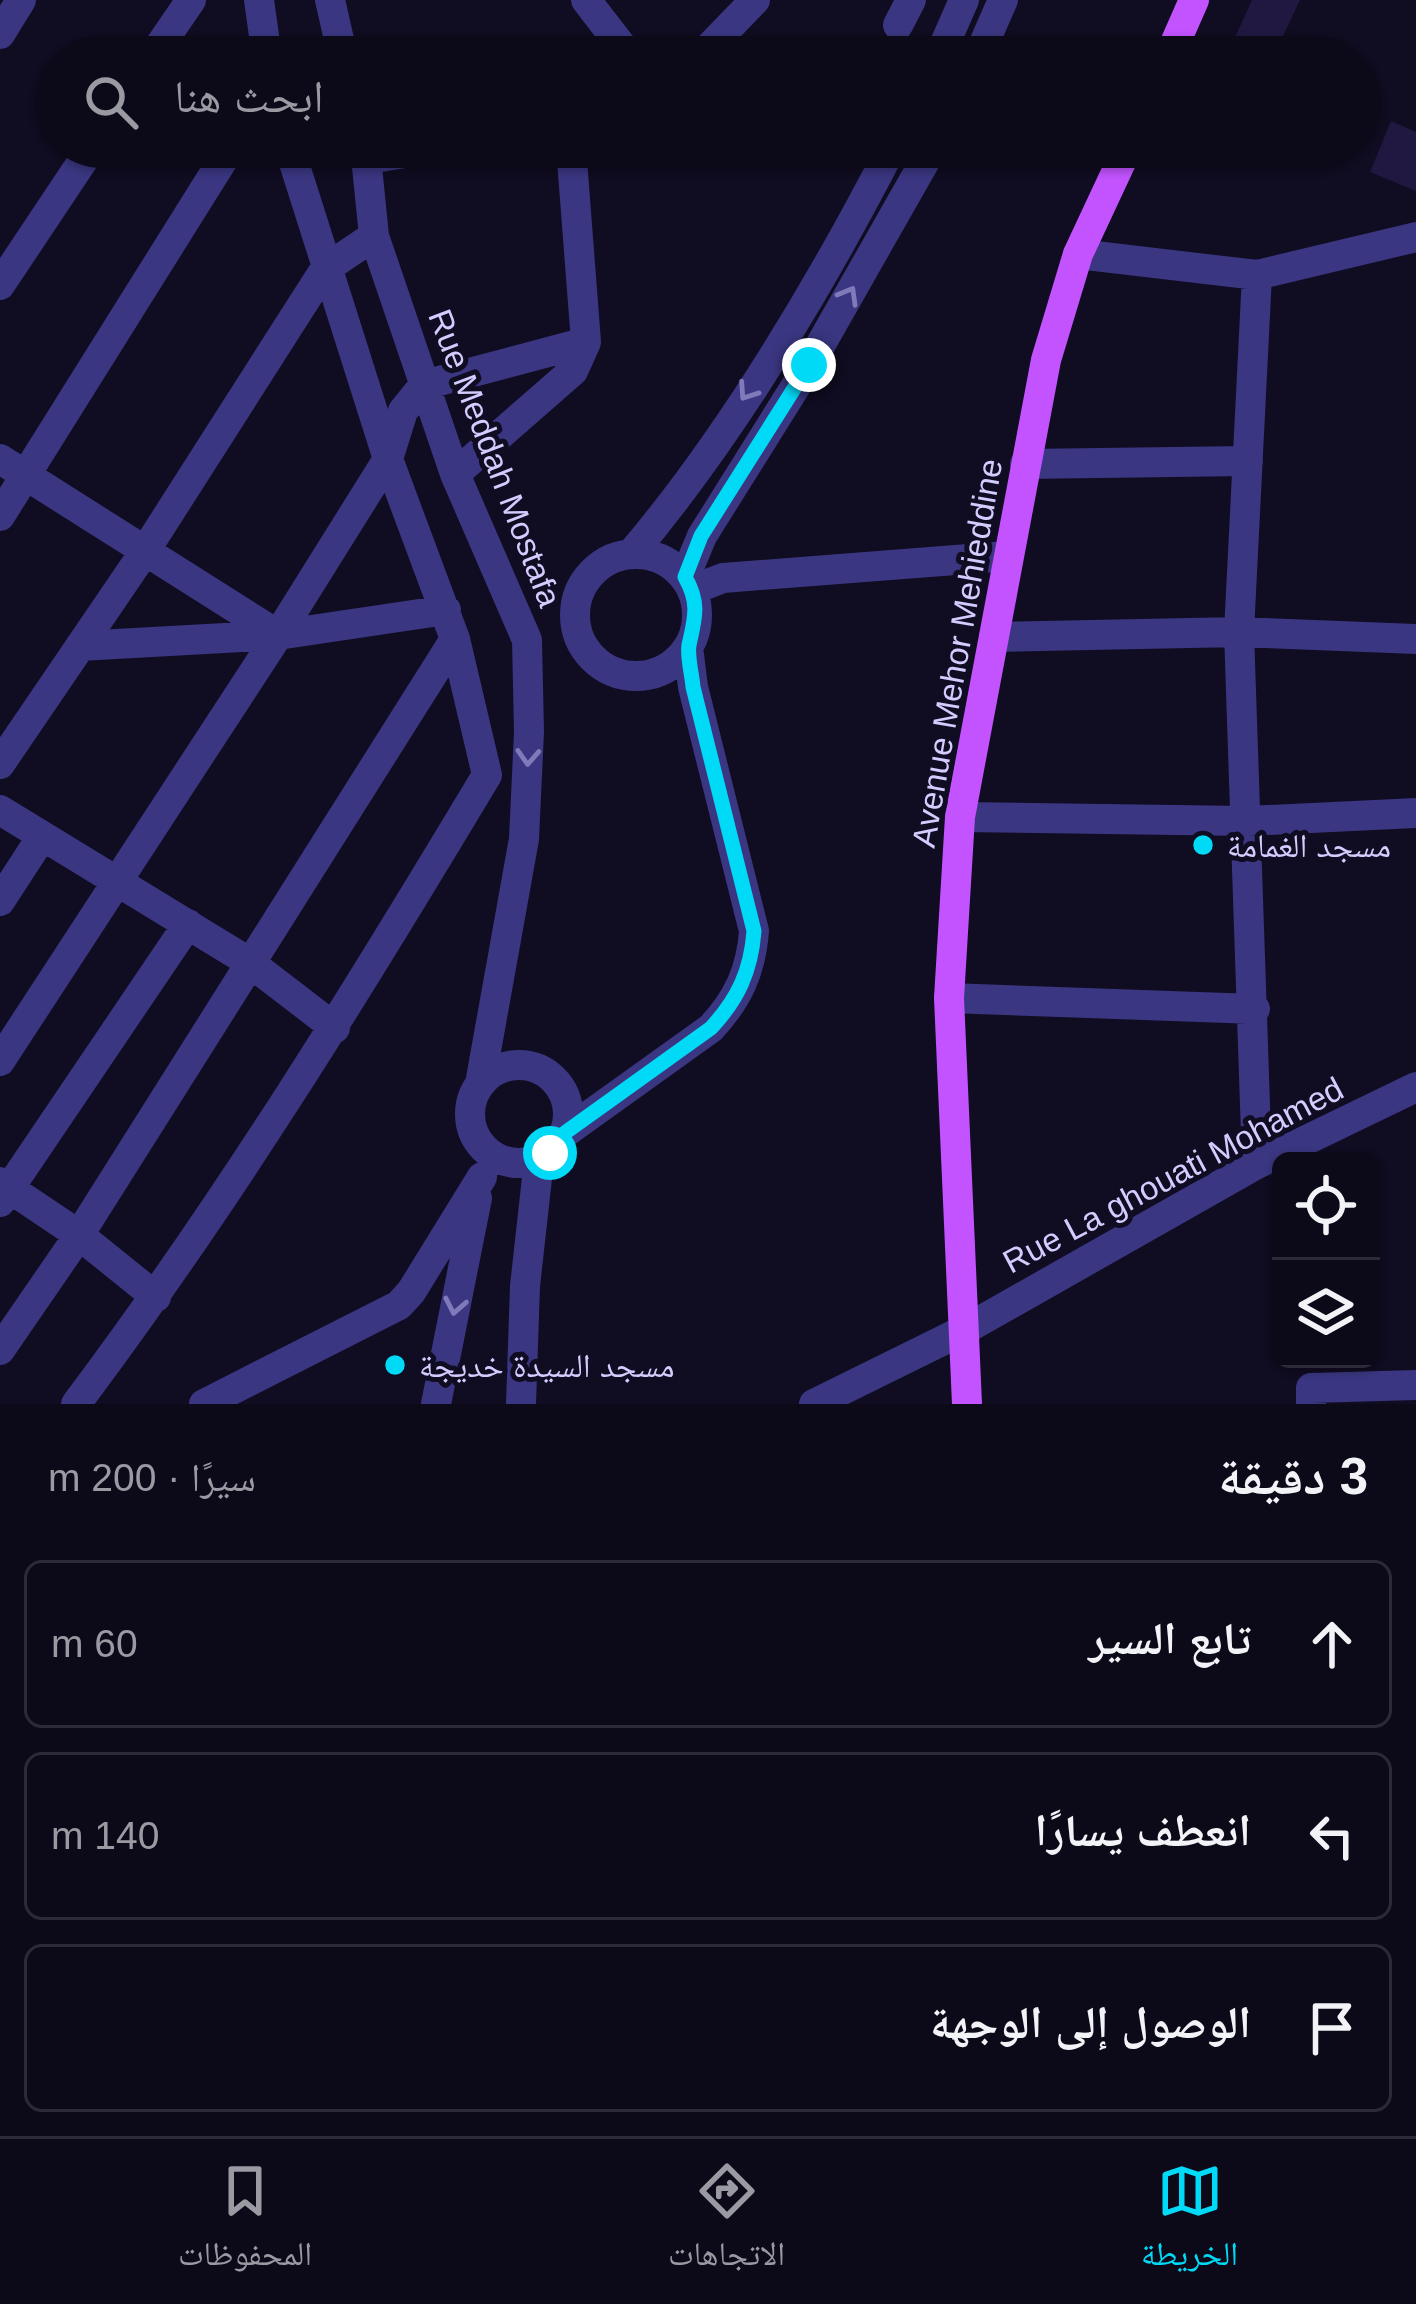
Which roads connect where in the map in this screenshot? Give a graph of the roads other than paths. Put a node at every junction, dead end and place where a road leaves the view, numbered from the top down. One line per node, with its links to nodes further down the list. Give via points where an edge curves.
1 (21, 0): 10 (street)
2 (190, 0): 11 (street)
3 (259, 0): 12 (street)
4 (330, 0): 13 (street)
5 (586, 0): 14 (street)
6 (755, 0): 15 (street)
7 (964, 0): 16 (street)
8 (1003, 0): 17 (street)
9 (1194, 0): 18 (main road)
10 (0, 34)
11 (166, 36)
12 (264, 36)
13 (339, 36)
14 (614, 36)
15 (720, 36)
16 (948, 36)
17 (987, 36)
18 (1178, 36)
19 (78, 168): 32 (street)
20 (218, 168): 40 (street)
21 (295, 168): 30 (street)
22 (367, 168): 27 (street, Rue Meddah Mostafa)
23 (573, 168): 33 (street)
24 (880, 168): 43 (street, one-way to 43, via 778,346)
25 (921, 168): 45 (street, one-way to 25, via 701,536)
26 (1117, 168): 29 (main road, Avenue Mehor Mehieddine)
27 (374, 236): 30 (street); 34 (street, Rue Meddah Mostafa)
28 (1416, 237): 31 (street)
29 (1078, 254): 31 (street); 38 (main road, Avenue Mehor Mehieddine)
30 (325, 268): 36 (street); 42 (street)
31 (1257, 275): 37 (street)
32 (0, 285)
33 (586, 342): 34 (street); 39 (street, via 573,371)
34 (424, 385): 36 (street, via 403,411); 39 (street, Rue Meddah Mostafa)
35 (0, 459): 40 (street)
36 (388, 459): 46 (street); 49 (street)
37 (1248, 461): 38 (street); 48 (street)
38 (1025, 464): 44 (main road, Avenue Mehor Mehieddine)
39 (455, 474): 52 (street, Rue Meddah Mostafa)
40 (27, 477): 41 (street); 42 (street)
41 (0, 516)
42 (145, 551): 49 (street); 53 (street)
43 (632, 553): 45 (street, via 661,559); 47 (street, via 586,578)
44 (1007, 556): 45 (street); 50 (main road, Avenue Mehor Mehieddine)
45 (688, 583): 54 (street, via 697,619)
46 (450, 624): 49 (street); 64 (street); 67 (street, via 487,775)
47 (575, 629): 52 (street); 54 (street, via 594,660 626,676 662,671)
48 (1239, 632): 50 (street); 51 (street); 59 (street)
49 (278, 635): 53 (street); 61 (street)
50 (994, 637): 58 (main road, Avenue Mehor Mehieddine)
51 (1416, 639)
52 (527, 640): 69 (street, Rue Meddah Mostafa, one-way to 69, via 524,839)
53 (80, 646): 55 (street)
54 (688, 647): 71 (street, via 754,931 752,958 730,1008 711,1028)
55 (0, 764)
56 (0, 810): 60 (street)
57 (1416, 813): 59 (street)
58 (960, 817): 59 (street); 65 (main road, Avenue Mehor Mehieddine)
59 (1247, 821): 66 (street)
60 (41, 838): 61 (street); 62 (street)
61 (118, 879): 63 (street); 68 (street)
62 (0, 901)
63 (188, 923): 64 (street); 75 (street)
64 (249, 962): 67 (street); 76 (street)
65 (949, 998): 66 (street); 78 (main road, Avenue Mehor Mehieddine)
66 (1255, 1009): 74 (street)
67 (335, 1028): 77 (street)
68 (0, 1061)
69 (480, 1084): 71 (street, via 521,1065 550,1075 567,1101); 73 (street, via 470,1111)
70 (1416, 1087): 74 (street, Rue La ghouati Mohamed)
71 (566, 1132): 72 (street)
72 (539, 1160): 73 (street); 84 (street)
73 (483, 1163): 82 (street, via 399,1305); 83 (street, one-way to 83)
74 (1257, 1164): 78 (street, Rue La ghouati Mohamed)
75 (3, 1190): 76 (street)
76 (79, 1234): 77 (street); 79 (street)
77 (156, 1297): 81 (street)
78 (966, 1329): 85 (street, Rue La ghouati Mohamed); 86 (main road, Avenue Mehor Mehieddine)
79 (0, 1350)
80 (1416, 1385): 87 (street, via 1311,1388)
81 (76, 1404)
82 (204, 1404)
83 (436, 1404)
84 (521, 1404)
85 (814, 1404)
86 (967, 1404)
87 (1311, 1404)

